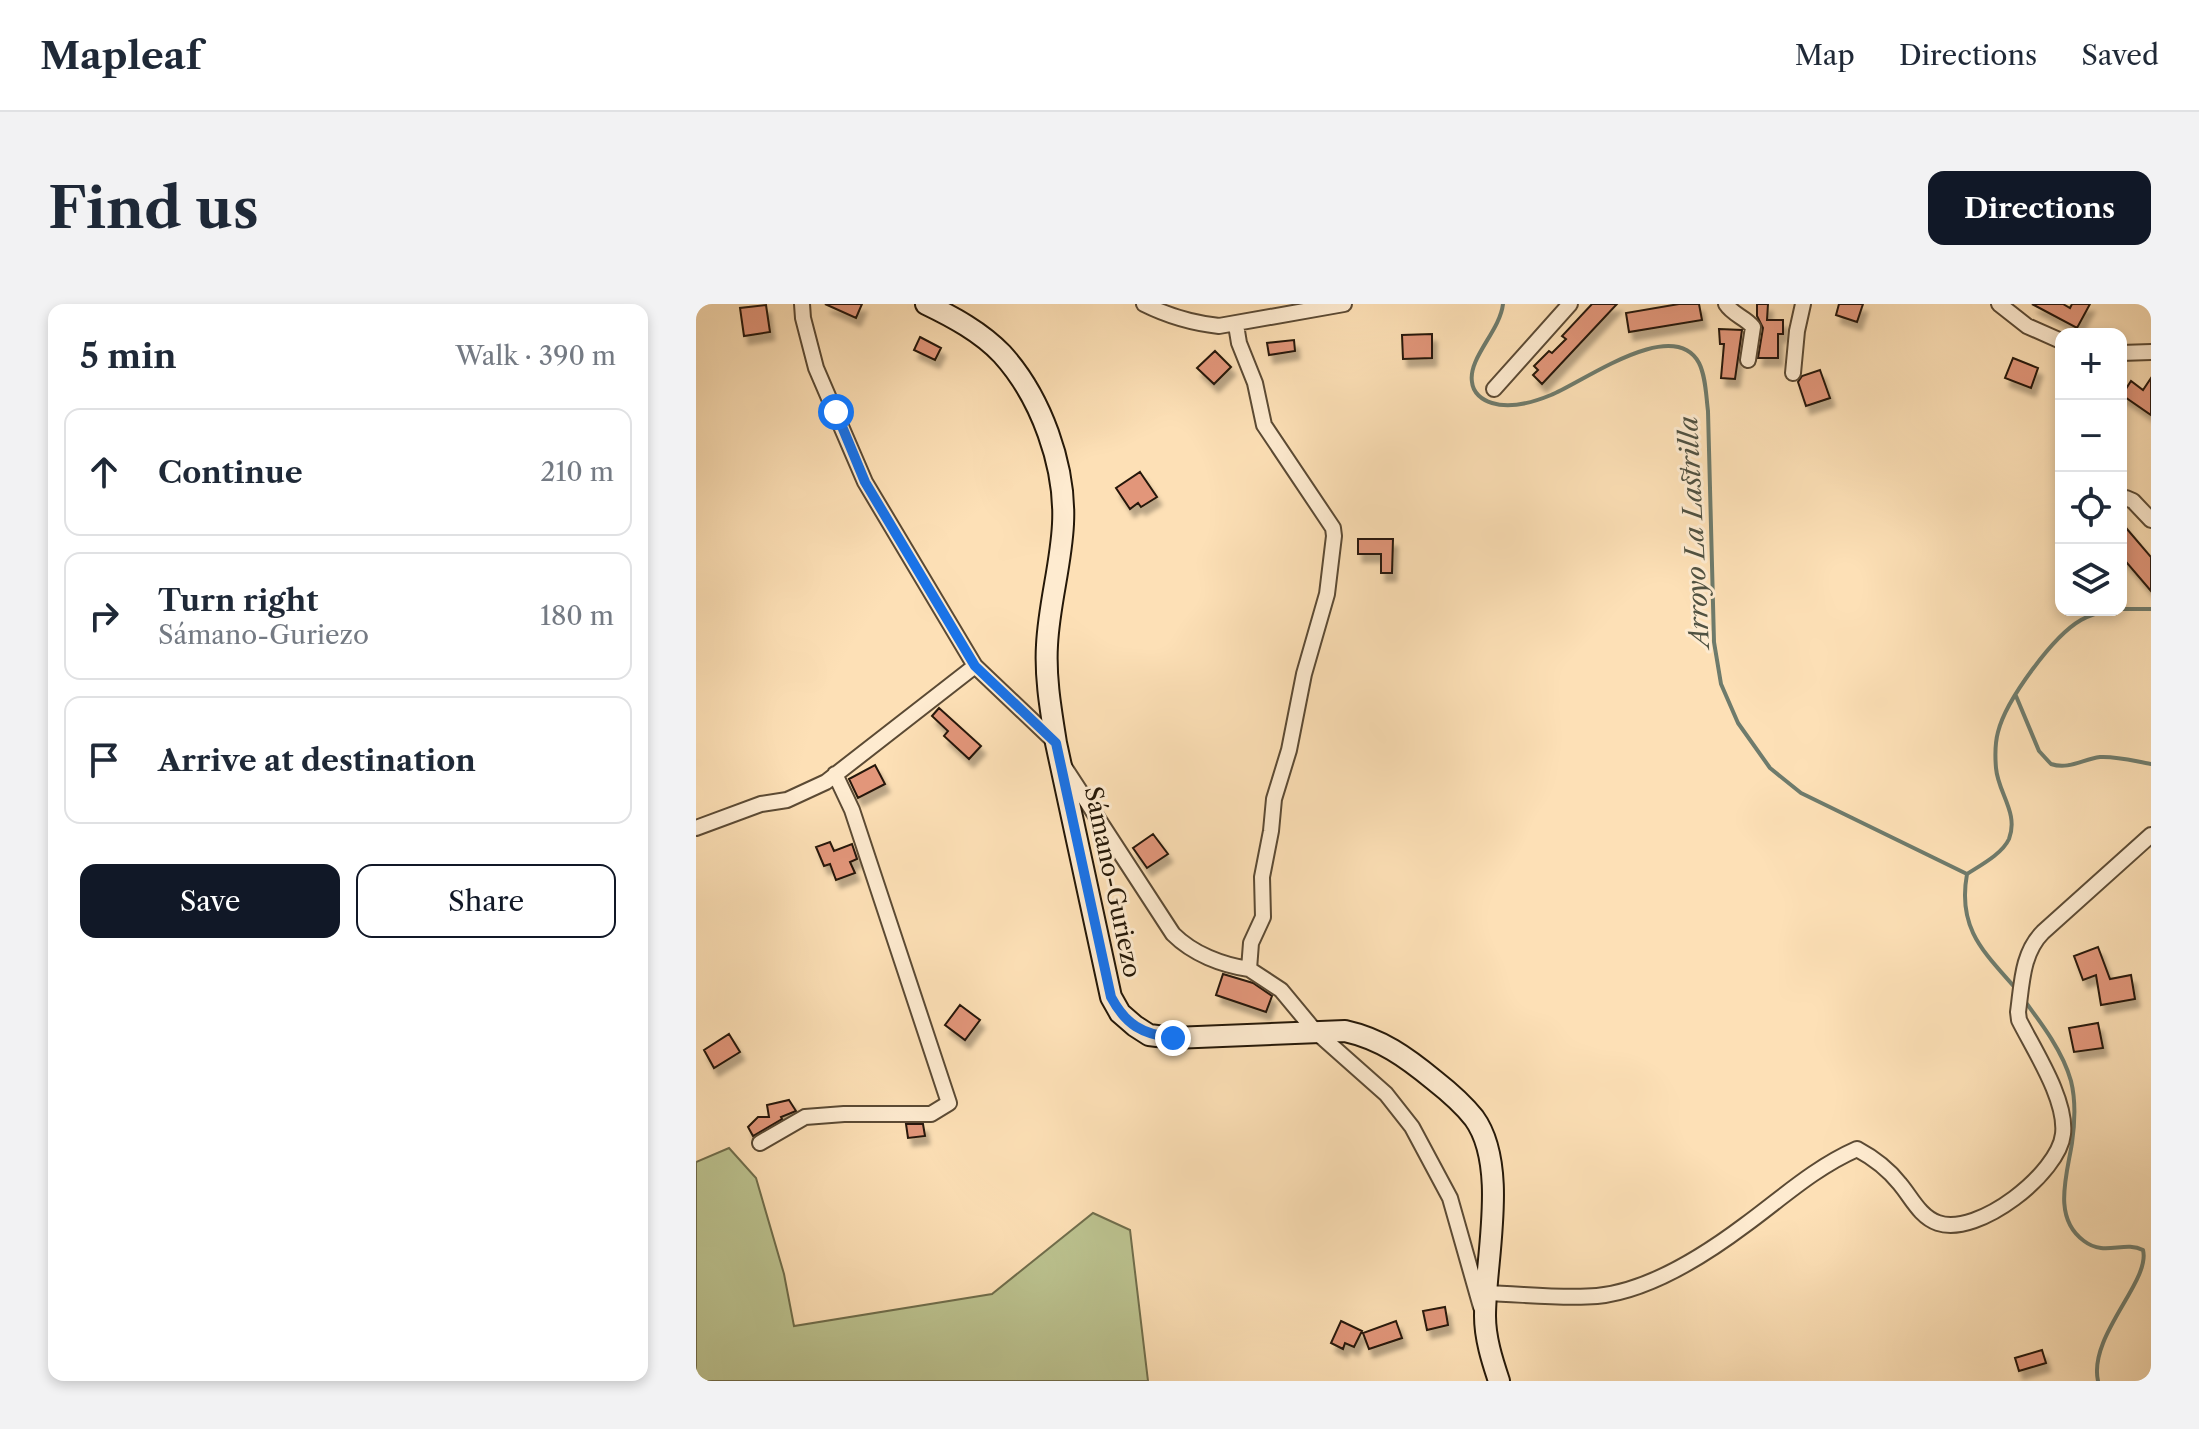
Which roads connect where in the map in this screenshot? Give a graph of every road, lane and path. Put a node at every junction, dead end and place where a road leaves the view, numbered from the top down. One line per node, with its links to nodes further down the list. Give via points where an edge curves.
1 (802, 304): 18 (street, via 816,368 865,482)
2 (926, 304): 19 (street, Sámano-Guriezo, via 1000,352 1033,400 1056,462 1063,523 1046,648)
3 (1144, 304): 9 (street, via 1199,324)
4 (1344, 304): 9 (street)
5 (1570, 304): 15 (street)
6 (1726, 304): 13 (street, via 1753,327)
7 (1803, 304): 14 (street)
8 (1999, 304): 10 (street, via 2027,326)
9 (1236, 325): 23 (street, via 1264,425 1334,536 1327,594 1274,799 1262,877 1263,917 1251,943)
10 (2055, 338)
11 (2151, 352): 12 (street)
12 (2127, 353)
13 (1748, 360)
14 (1793, 373)
15 (1494, 389)
16 (2127, 498): 17 (street)
17 (2151, 520)
18 (975, 666): 19 (street); 20 (street)
19 (1058, 752): 23 (street, via 1173,934 1208,958); 24 (street, Sámano-Guriezo, via 1106,976 1120,1013 1149,1035 1173,1038)
20 (835, 774): 21 (street, via 806,793); 25 (street, via 852,810 949,1103 931,1114 805,1117)
21 (696, 828)
22 (2151, 835): 26 (street, via 2033,942 2027,954 2018,1012 2057,1100 2063,1135 2043,1170 1998,1211 1974,1223 1939,1224 1857,1149 1820,1168 1678,1269 1647,1283 1599,1296)
23 (1249, 969): 24 (street, via 1281,990)
24 (1315, 1031): 26 (street, Sámano-Guriezo, via 1345,1031 1387,1045 1444,1088 1475,1120 1490,1167 1493,1207); 27 (street, via 1386,1094 1429,1156 1450,1198)
25 (760, 1143)
26 (1486, 1293): 27 (street, Sámano-Guriezo)
27 (1486, 1323): 28 (street, Sámano-Guriezo)
28 (1499, 1381)

